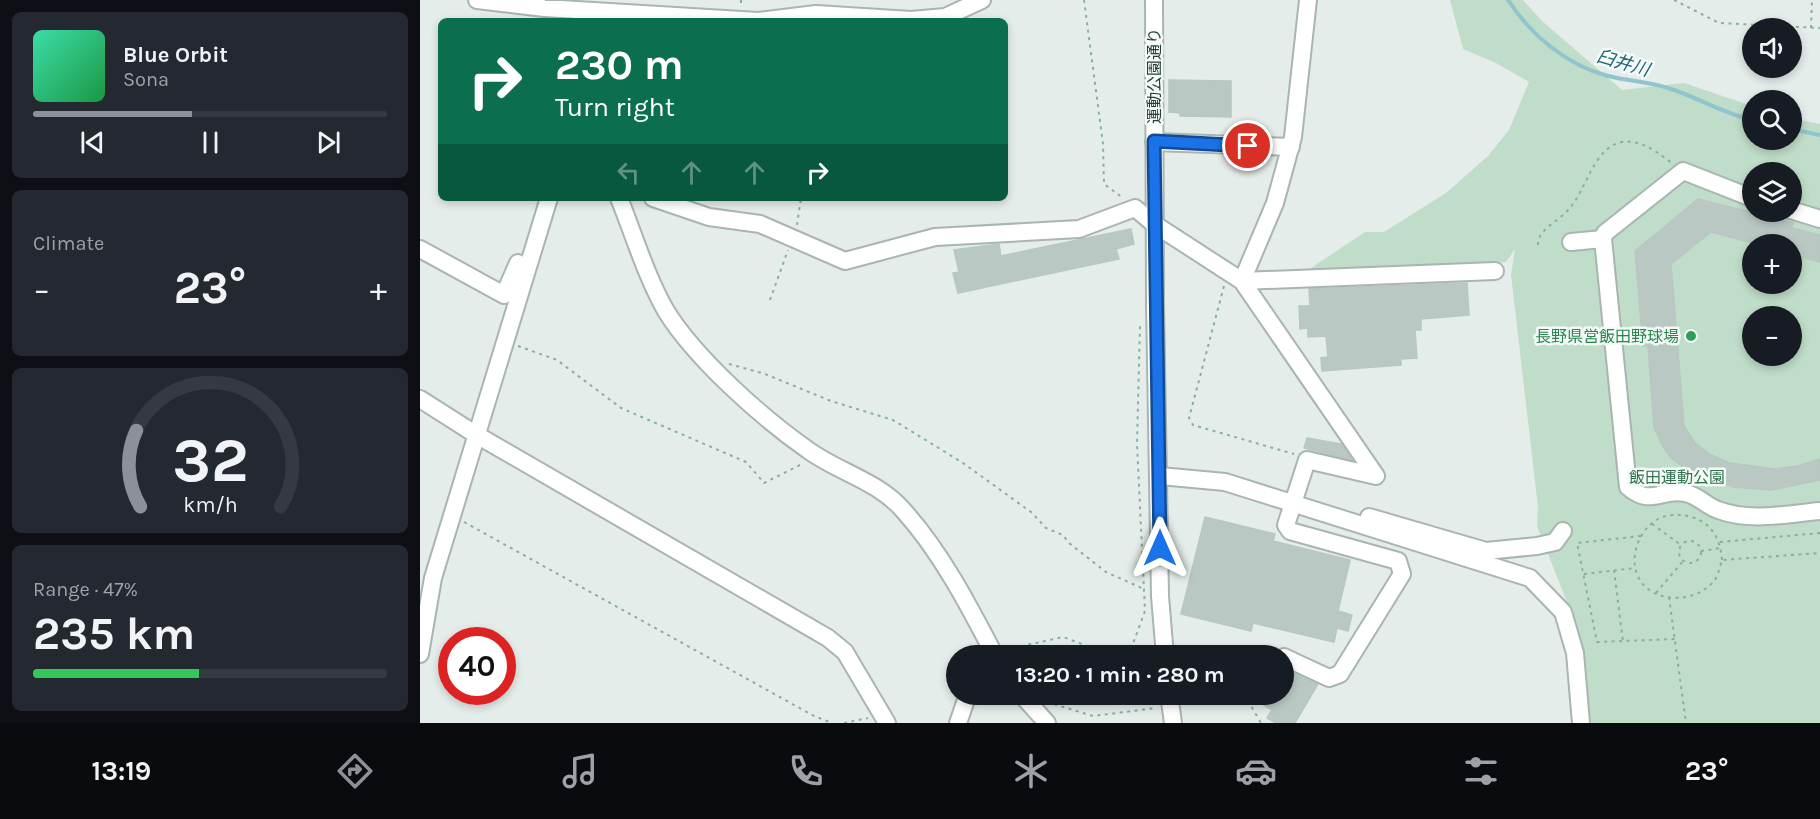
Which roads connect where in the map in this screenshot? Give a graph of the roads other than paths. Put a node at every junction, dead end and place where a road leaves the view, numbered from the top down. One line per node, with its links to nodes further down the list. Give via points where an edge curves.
1 (477, 0): 5 (street)
2 (982, 0): 9 (street, via 945,17)
3 (1154, 0): 10 (street, 運動公園通り)
4 (1308, 0): 11 (street)
5 (545, 10): 6 (street)
6 (681, 18)
7 (783, 18): 8 (street, via 816,14)
8 (879, 18)
9 (934, 18)
10 (1154, 141): 11 (street); 18 (street, 運動公園通り)
11 (1290, 147): 24 (street, via 1275,203)
12 (1742, 194): 19 (street, via 1683,171 1605,232)
13 (548, 201): 21 (street)
14 (620, 201): 32 (street, via 656,292 687,341 791,439 816,457 878,488 903,509 932,548)
15 (662, 201): 18 (street, via 710,217 760,224 845,261 935,237 1079,229 1134,208)
16 (1802, 213): 17 (street)
17 (1820, 219)
18 (1154, 224): 24 (street); 27 (street, 運動公園通り)
19 (1603, 239): 20 (street); 29 (street, via 1628,487 1639,496 1688,493 1716,510 1737,515 1765,517)
20 (1571, 242)
21 (534, 243): 22 (street, via 524,247 504,295); 26 (street)
22 (420, 249)
23 (1495, 272): 24 (street)
24 (1235, 277): 28 (street, via 1376,476 1307,460)
25 (420, 399): 26 (street)
26 (475, 434): 34 (street, via 433,578); 39 (street, via 828,638 845,652)
27 (1160, 476): 28 (street, via 1225,482); 33 (street, 運動公園通り)
28 (1293, 505): 30 (street); 35 (street, via 1286,525 1290,531 1398,561 1402,574 1340,674 1329,678)
29 (1820, 511)
30 (1326, 516): 31 (street, via 1364,515 1486,551 1555,542); 43 (street, via 1530,578 1563,612 1575,653)
31 (1563, 531)
32 (989, 645)
33 (1164, 645)
34 (420, 654)
35 (1294, 662)
36 (964, 705): 40 (street)
37 (1030, 705): 41 (street)
38 (1174, 705): 42 (street)
39 (884, 718)
40 (958, 723)
41 (1047, 723)
42 (1173, 723)
43 (1581, 723)

